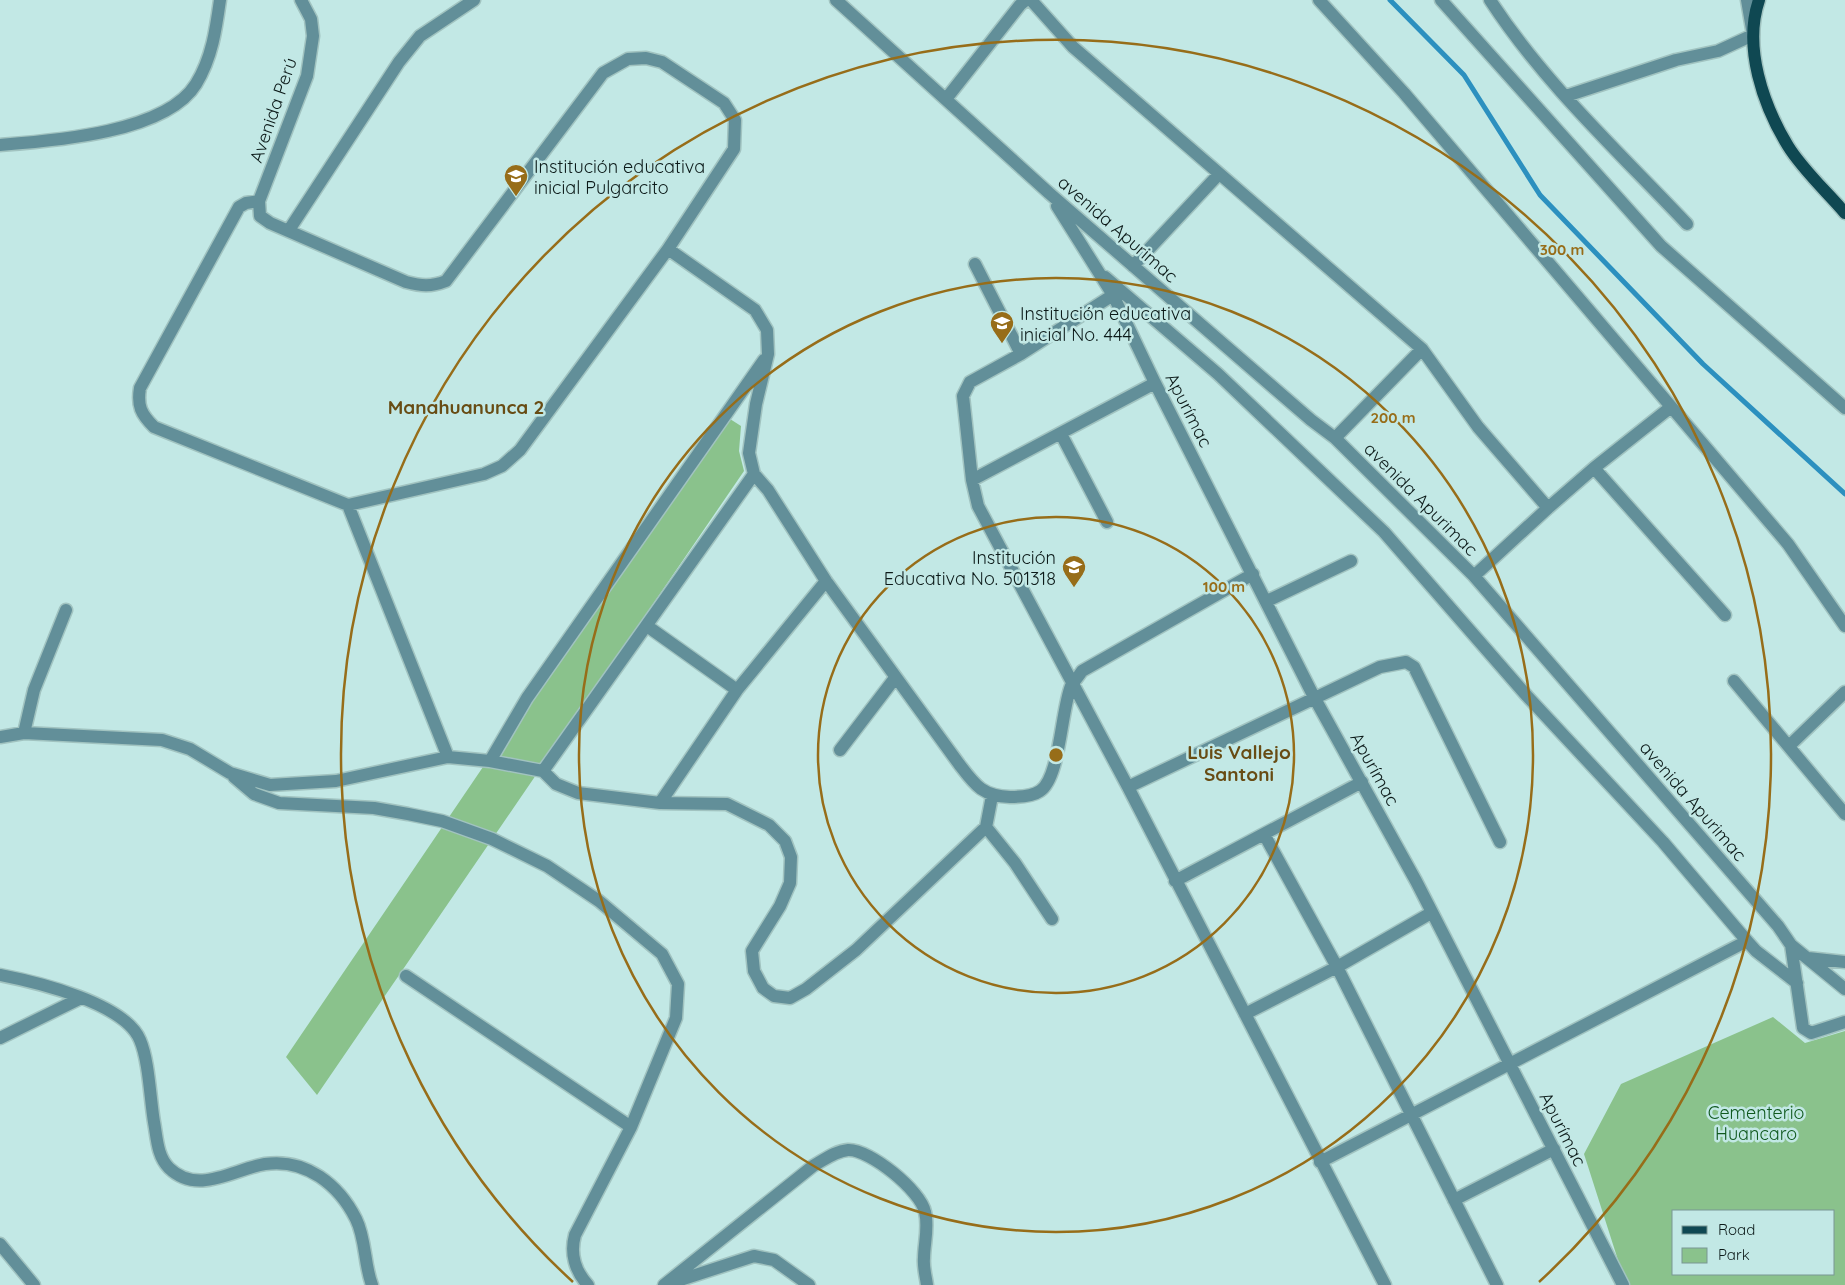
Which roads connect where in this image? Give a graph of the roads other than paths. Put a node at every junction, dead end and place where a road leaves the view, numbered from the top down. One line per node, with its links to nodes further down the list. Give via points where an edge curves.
1 (220, 0): 15 (street, via 207,62 195,86 179,102 132,125 64,140)
2 (301, 0): 18 (street, Avenida Perú, via 311,19 313,36 307,76)
3 (474, 0): 21 (street, via 420,36 398,62)
4 (836, 0): 14 (street, avenida Apurimac)
5 (1026, 0): 14 (street)
6 (1031, 0): 16 (street, via 1073,47)
7 (1319, 0): 31 (street, via 1375,60)
8 (1441, 0): 32 (street, via 1661,246)
9 (1490, 0): 13 (street, via 1513,35)
10 (1747, 0): 12 (street)
11 (1759, 0): 12 (main road)
12 (1752, 34): 13 (street, via 1718,51 1676,60); 19 (main road, via 1756,68 1788,147)
13 (1566, 96): 20 (street)
14 (946, 99): 17 (street, avenida Apurimac)
15 (0, 146)
16 (1219, 174): 24 (street); 27 (street)
17 (1049, 194): 24 (street, avenida Apurimac); 25 (street, Apurímac)
18 (259, 202): 21 (street, via 260,216); 38 (street, via 239,207 140,388 138,403 142,414 154,427)
19 (1845, 213)
20 (1687, 224)
21 (289, 230): 22 (street, via 406,282 421,286 446,281 603,73 628,59 646,58 662,62 724,103 736,120 734,149)
22 (668, 249): 28 (street, via 755,310 767,330); 38 (street, via 520,450 502,466 484,474)
23 (975, 264): 29 (street)
24 (1133, 266): 34 (street, avenida Apurimac)
25 (1098, 270): 26 (street, Apurímac); 75 (street, Apurímac, via 1218,374 1384,532)
26 (1113, 295): 29 (street); 30 (street, Apurímac)
27 (1422, 348): 34 (street); 39 (street, via 1478,427)
28 (768, 354): 36 (street, via 749,453); 61 (street, via 527,698)
29 (1021, 354): 37 (street, via 970,382 965,389 963,396)
30 (1155, 384): 33 (street); 42 (street, Apurímac)
31 (1671, 407): 35 (street); 49 (street, via 1788,544)
32 (1845, 408)
33 (1061, 434): 37 (street); 40 (street)
34 (1335, 438): 43 (street, avenida Apurimac)
35 (1594, 468): 39 (street); 47 (street)
36 (754, 474): 44 (street, via 768,490); 48 (street)
37 (972, 480): 52 (street, via 978,506)
38 (348, 505): 60 (street)
39 (1548, 508): 43 (street)
40 (1106, 522)
41 (1351, 561): 45 (street)
42 (1253, 574): 45 (street, Apurímac); 52 (street, via 1082,671)
43 (1474, 576): 76 (street, avenida Apurimac, via 1778,926)
44 (826, 581): 50 (street); 53 (street)
45 (1267, 601): 55 (street, Apurímac)
46 (66, 610): 56 (street, via 34,690)
47 (1725, 615)
48 (648, 626): 53 (street); 62 (street)
49 (1845, 626)
50 (895, 678): 59 (street); 66 (street, via 973,782)
51 (1734, 681): 58 (street)
52 (1072, 684): 65 (street); 66 (street, via 1053,773 1040,791 1018,797)
53 (736, 690): 67 (street)
54 (1845, 692): 58 (street)
55 (1314, 697): 64 (street, Apurímac); 65 (street); 71 (street, via 1380,667 1400,662 1414,667)
56 (24, 733): 57 (street); 63 (street, via 162,740 190,749)
57 (0, 736)
58 (1789, 746): 68 (street)
59 (840, 750)
60 (448, 757): 61 (street); 63 (street, via 336,781 270,785)
61 (490, 761): 62 (street)
62 (544, 771): 67 (street, via 556,784 578,793)
63 (230, 774): 90 (street, via 254,794 279,803 400,812 442,821 492,839 547,866 624,920 662,954 678,984 676,1018)
64 (1362, 782): 70 (street); 73 (street, Apurímac)
65 (1128, 787): 72 (street)
66 (992, 796): 69 (street)
67 (660, 803): 69 (street, via 727,804 769,826 785,841 790,857 790,883 752,951 754,970 762,988 774,996 790,998 856,950)
68 (1845, 813)
69 (986, 827): 74 (street, via 1015,863)
70 (1264, 834): 72 (street); 79 (street)
71 (1500, 842)
72 (1175, 881): 85 (street)
73 (1431, 913): 79 (street); 88 (street, Apurímac)
74 (1052, 919)
75 (1748, 940): 82 (street, Apurímac, via 1756,951); 88 (street)
76 (1791, 945): 77 (street, avenida Apurimac); 82 (street)
77 (1807, 958): 78 (street); 83 (street, avenida Apurimac)
78 (1845, 962)
79 (1337, 967): 85 (street); 89 (street)
80 (0, 975): 84 (street, via 50,985)
81 (406, 976): 90 (street)
82 (1797, 983): 86 (street, via 1803,1028 1811,1033)
83 (1845, 989)
84 (81, 998): 87 (street); 96 (street, via 128,1022 140,1038 160,1154 167,1167 180,1177 205,1181 266,1164 304,1167 320,1176 338,1192 356,1220)
85 (1245, 1014): 92 (street)
86 (1845, 1022)
87 (0, 1038)
88 (1511, 1065): 89 (street); 91 (street, Apurímac)
89 (1412, 1113): 92 (street); 93 (street)
90 (631, 1127): 97 (street, via 575,1235 574,1260 582,1280)
91 (1554, 1150): 93 (street); 103 (street, Apurímac)
92 (1320, 1162): 101 (street)
93 (1454, 1200): 102 (street)
94 (0, 1244): 95 (street)
95 (34, 1285)
96 (372, 1285)
97 (588, 1285)
98 (664, 1285): 99 (street, via 754,1256 774,1260); 100 (street, via 814,1166 836,1152 848,1150 861,1152 910,1187 922,1202 926,1214 924,1260)
99 (809, 1285)
100 (927, 1285)
101 (1385, 1285)
102 (1497, 1285)
103 (1623, 1285)

